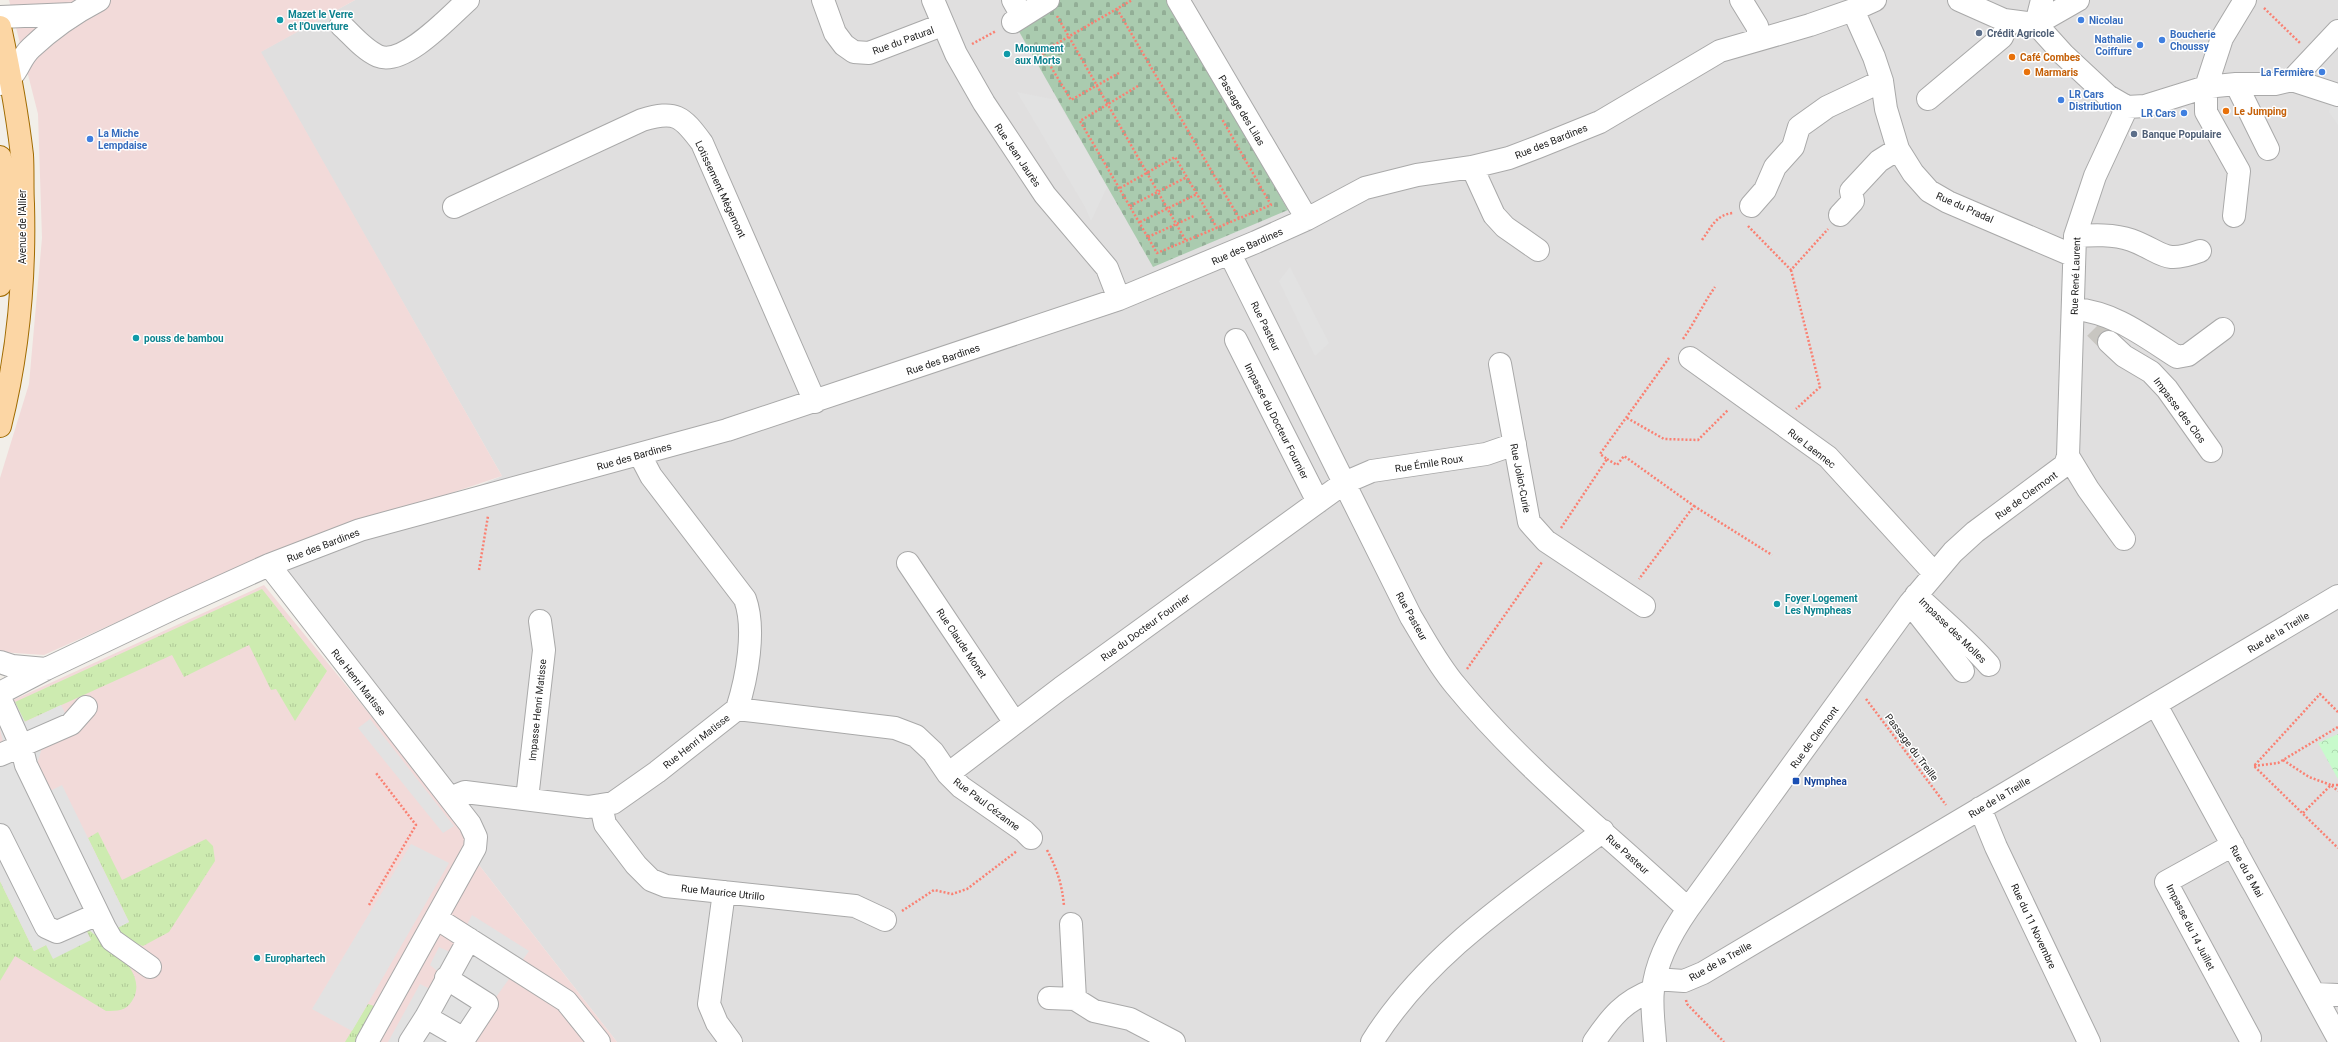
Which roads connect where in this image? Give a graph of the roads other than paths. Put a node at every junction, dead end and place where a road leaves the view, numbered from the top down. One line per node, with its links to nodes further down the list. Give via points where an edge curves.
1 (98, 0): 15 (street)
2 (468, 0): 19 (street, via 409,52 396,58 379,57)
3 (822, 0): 20 (street, Rue du Patural, via 835,33 844,45 854,52 869,53)
4 (934, 0): 20 (street, Rue Jean Jaurès)
5 (1048, 0): 14 (street)
6 (1178, 0): 40 (street, Passage des Lilas)
7 (1741, 0): 23 (street, via 1757,26)
8 (1875, 0): 13 (street, Rue des Bardines)
9 (1958, 0): 17 (street)
10 (2042, 0): 18 (street)
11 (2078, 0): 18 (street)
12 (2253, 2): 28 (street, via 2222,38)
13 (1853, 10): 23 (street, Rue des Bardines); 25 (street, Rue du Pradal)
14 (1016, 13)
15 (72, 14): 16 (street); 26 (street, via 30,49)
16 (0, 17)
17 (2004, 20): 18 (street); 30 (street, via 2005,30 2002,36)
18 (2036, 24): 31 (street, via 2064,55 2108,96)
19 (341, 25)
20 (942, 25): 46 (street, Rue Jean Jaurès, via 956,54 1018,156 1045,195 1107,268)
21 (0, 27): 26 (main road, Avenue de l'Allier)
22 (2338, 31): 24 (street)
23 (1760, 38): 35 (street, Rue des Bardines, via 1720,51 1600,122 1509,158)
24 (2292, 80): 27 (street, via 2259,85); 29 (street)
25 (1882, 81): 32 (street, Rue du Pradal, via 1886,109); 37 (street, via 1827,107 1799,127 1793,147 1775,167 1765,190)
26 (5, 82): 53 (main road, Avenue de l'Allier, via 22,156 22,280 8,393)
27 (2236, 84): 28 (street); 33 (street)
28 (2206, 87): 31 (street, via 2145,106); 39 (street, via 2206,112 2239,171)
29 (2338, 95)
30 (1928, 99)
31 (2127, 107): 41 (street, Rue René Laurent, via 2095,176)
32 (1898, 149): 38 (street, via 1879,161 1851,191 1853,201); 41 (street, Rue du Pradal, via 1913,173 1929,191 1948,202)
33 (2268, 149)
34 (0, 157): 45 (main road, Avenue de l'Allier, via 3,196)
35 (1472, 167): 40 (street, Rue des Bardines, via 1417,175 1364,188); 42 (street, via 1494,215 1505,227)
36 (454, 206): 52 (street, Lotissement Mègemont, via 642,120 660,115 674,115 687,123 702,143)
37 (1749, 215)
38 (1840, 215)
39 (2234, 216)
40 (1307, 219): 44 (street, Rue des Bardines)
41 (2075, 246): 43 (street, via 2096,235 2130,240 2170,259); 47 (street, Rue René Laurent)
42 (1538, 250)
43 (2200, 251)
44 (1230, 254): 46 (street, Rue des Bardines); 58 (street, Rue Pasteur)
45 (0, 285)
46 (1119, 299): 52 (street, Rue des Bardines)
47 (2074, 309): 48 (street, via 2090,310 2114,317 2177,357 2188,356); 55 (street, Impasse des Clos, via 2124,356 2150,372 2166,389); 57 (street, Rue René Laurent)
48 (2223, 329)
49 (1236, 340): 59 (street, Impasse du Docteur Fournier)
50 (1680, 352): 63 (street, Rue Laennec, via 1828,457)
51 (1500, 364): 54 (street, Rue Joliot-Curie)
52 (815, 402): 56 (street, Rue des Bardines)
53 (0, 426)
54 (1515, 444): 58 (street, Rue Émile Roux, via 1486,454 1372,471); 66 (street, Rue Joliot-Curie, via 1529,522 1553,545)
55 (2211, 451)
56 (640, 455): 62 (street, Rue des Bardines, via 360,530); 76 (street, Rue Henri Matisse, via 651,476 745,598 751,628 742,693)
57 (2068, 456): 60 (street); 63 (street, Rue de Clermont, via 2064,466 2056,473 1975,532)
58 (1344, 483): 59 (street, Rue du Docteur Fournier); 85 (street, Rue Pasteur, via 1411,617 1456,686 1524,760)
59 (1318, 502): 77 (street, Rue du Docteur Fournier)
60 (2124, 539)
61 (908, 563): 77 (street, Rue Claude Monet)
62 (269, 565): 70 (street, Rue des Bardines); 81 (street, Rue Henri Matisse)
63 (1934, 573): 65 (street, Rue de Clermont)
64 (2338, 596): 74 (street, Rue de la Treille)
65 (1913, 599): 69 (street, Impasse des Molles, via 1974,647); 71 (street); 90 (street, Rue de Clermont)
66 (1636, 600)
67 (540, 621): 82 (street, Impasse Henri Matisse, via 544,650)
68 (0, 662): 70 (street, via 12,666)
69 (1989, 665)
70 (46, 669): 72 (street, Rue des Bardines)
71 (1963, 671)
72 (0, 694)
73 (0, 698): 78 (street)
74 (2156, 705): 84 (street, Rue de la Treille); 88 (street, Rue du 8 Mai)
75 (86, 707): 78 (street, via 71,724)
76 (737, 709): 80 (street, Rue Paul Cézanne, via 895,728 916,736 933,752); 83 (street, Rue Henri Matisse, via 657,772 613,803)
77 (1016, 723): 80 (street, Rue du Docteur Fournier)
78 (21, 745): 79 (street); 91 (street, via 26,765)
79 (0, 755)
80 (948, 774): 87 (street, Rue Paul Cézanne)
81 (450, 798): 82 (street, Rue Henri Matisse, via 465,792); 92 (street, Rue Henri Matisse, via 470,824 476,837 475,848)
82 (527, 800): 83 (street, Rue Henri Matisse, via 588,807)
83 (601, 805): 89 (street, Rue Maurice Utrillo, via 605,824 636,865 651,880 666,886)
84 (1980, 808): 98 (street, Rue de la Treille, via 1703,973 1684,981); 115 (street, Rue du 11 Novembre)
85 (1603, 832): 90 (street, Rue Pasteur); 112 (street, via 1468,934 1419,978 1387,1017)
86 (0, 834): 91 (street, via 46,927 57,932)
87 (1031, 838)
88 (2233, 845): 99 (street, Rue du 8 Mai); 104 (street, Impasse du 14 Juillet, via 2166,882)
89 (724, 892): 93 (street, Rue Maurice Utrillo, via 855,906); 110 (street, via 709,1004 717,1023)
90 (1688, 909): 98 (street, Rue de Clermont, via 1671,933)
91 (98, 914): 96 (street, via 112,940)
92 (436, 918): 95 (street); 107 (street, Rue Henri Matisse)
93 (885, 920)
94 (1071, 924): 102 (street)
95 (469, 939): 97 (street); 109 (street, via 566,1002)
96 (150, 967)
97 (446, 978): 103 (street); 106 (street, via 487,1004)
98 (1654, 985): 113 (street, via 1620,1009); 114 (street)
99 (2315, 994): 100 (street); 105 (street, Rue du 8 Mai)
100 (2338, 995)
101 (1049, 998): 102 (street)
102 (1075, 999): 111 (street, via 1094,1011 1130,1019)
103 (426, 1016): 106 (street); 108 (street)
104 (2250, 1038)
105 (2338, 1038)
106 (463, 1041)
107 (367, 1042)
108 (410, 1042)
109 (599, 1042)
110 (732, 1042)
111 (1174, 1042)
112 (1372, 1042)
113 (1594, 1042)
114 (1655, 1042)
115 (2089, 1042)

